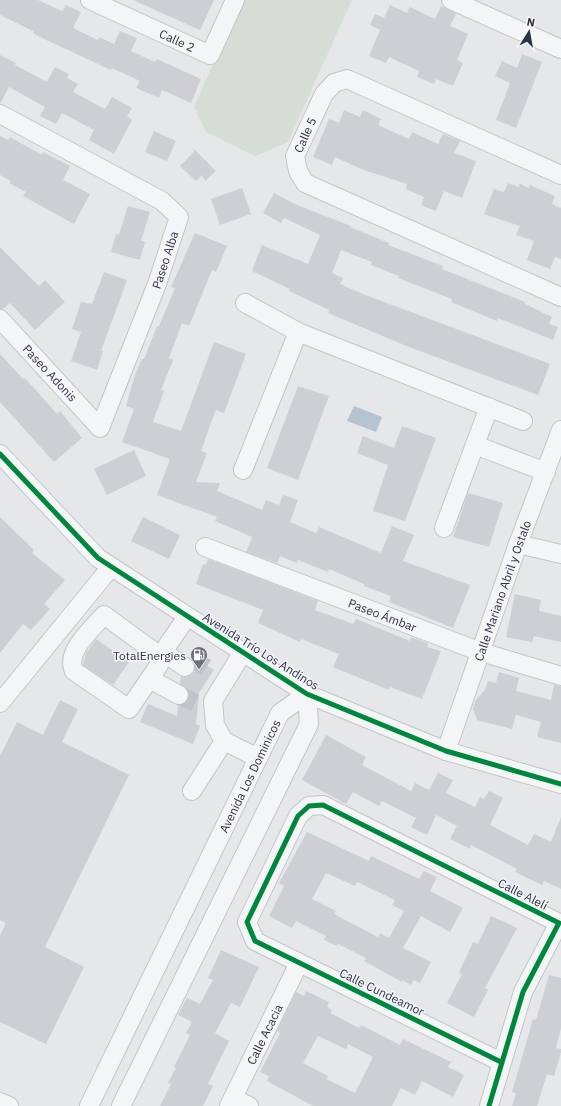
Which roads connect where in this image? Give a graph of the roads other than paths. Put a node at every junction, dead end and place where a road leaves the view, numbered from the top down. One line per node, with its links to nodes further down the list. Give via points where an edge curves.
1 (90, 0): 4 (street, Calle 2)
2 (235, 0): 4 (street, Calle 2, via 210,55)
3 (451, 0): 5 (street)
4 (111, 4)
5 (561, 49)
6 (0, 114): 14 (street, Paseo Alba, via 162,201 179,218 157,284)
7 (561, 174): 8 (street, Calle 5, via 347,79 334,83 324,94 295,156 298,171 305,183)
8 (561, 297)
9 (246, 303): 11 (street)
10 (0, 319): 14 (street, Paseo Adonis)
11 (298, 332): 12 (street); 18 (street)
12 (489, 407): 13 (street); 16 (street)
13 (523, 421)
14 (100, 428)
15 (561, 430): 19 (street, Calle Mariano Abril y Ostalo)
16 (475, 445): 19 (street); 20 (street)
17 (0, 454): 24 (street, Avenida Trío Los Andinos, via 93,553)
18 (243, 470)
19 (546, 472): 21 (street, Calle Mariano Abril y Ostalo)
20 (444, 528)
21 (518, 544): 23 (street); 28 (street, Calle Mariano Abril y Ostalo)
22 (205, 547): 28 (street, Paseo Ámbar)
23 (561, 554)
24 (111, 567): 25 (street, Avenida Trío Los Andinos); 34 (street)
25 (187, 617): 26 (street); 27 (street, Avenida Trío Los Andinos)
26 (164, 650): 29 (street); 31 (street, via 159,665); 31 (street, via 104,615 72,656 74,671 129,709)
27 (243, 652): 32 (street, Avenida Trío Los Andinos); 35 (street, via 216,681 213,700 206,708)
28 (480, 652): 30 (street, Paseo Ámbar); 36 (street, Calle Mariano Abril y Ostalo)
29 (188, 662)
30 (561, 676)
31 (150, 679): 33 (street)
32 (307, 694): 36 (street, Avenida Trío Los Andinos); 37 (street, Avenida Los Dominicos, via 280,713); 47 (street, via 309,724)
33 (179, 695)
34 (0, 703)
35 (224, 741): 37 (street); 39 (street)
36 (446, 751): 38 (street, Avenida Trío Los Andinos)
37 (258, 758): 46 (street, Avenida Los Dominicos)
38 (561, 784)
39 (192, 791)
40 (255, 941): 41 (street, Calle Cundeamor); 42 (street, Calle Alelí, via 247,922 298,816 309,806 323,805 559,923 523,992)
41 (299, 963): 42 (street, Calle Cundeamor); 44 (street, Calle Acacia)
42 (501, 1062): 49 (street, Calle Alelí)
43 (0, 1102): 45 (street)
44 (231, 1102): 48 (street)
45 (9, 1106)
46 (89, 1106)
47 (121, 1106)
48 (249, 1106)
49 (489, 1106)

